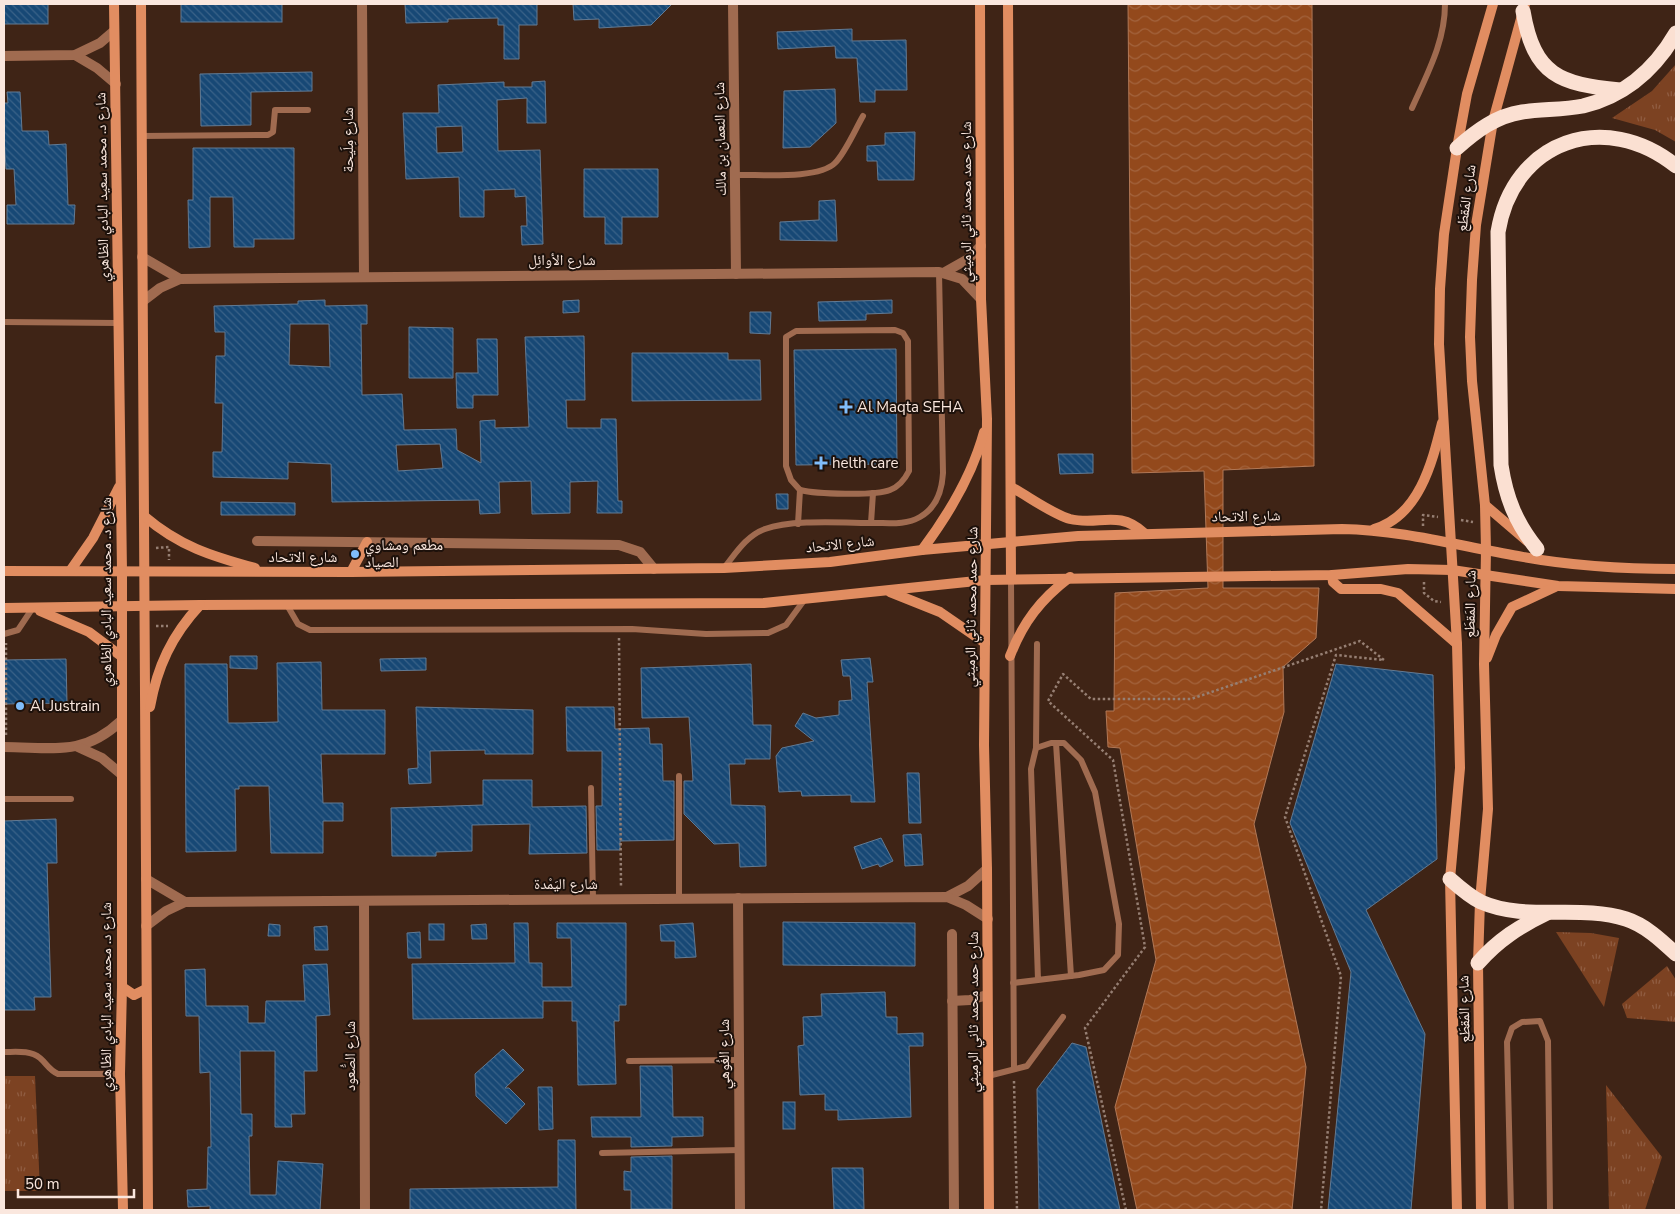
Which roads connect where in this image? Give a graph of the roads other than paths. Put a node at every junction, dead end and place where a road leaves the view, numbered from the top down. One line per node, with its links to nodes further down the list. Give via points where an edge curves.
1 (114, 4): 10 (street, شارع د. محمد سعيد البادي الظاهري)
2 (141, 4): 20 (street)
3 (362, 4): 28 (street, شارع مِلَيحة)
4 (733, 4): 23 (street, شارع النعمان بن مالك)
5 (980, 4): 24 (street, شارع حمد محمد ثاني الرميثي)
6 (1008, 4): 37 (street)
7 (1445, 4): 16 (lane, via 1438,49)
8 (1493, 4): 21 (street, شارع المَقطَع, via 1467,94)
9 (1524, 8): 15 (highway, via 1527,38 1539,61 1560,78 1585,86); 19 (street, شارع المَقطَع)
10 (114, 31): 12 (street, via 92,48); 14 (street, شارع د. محمد سعيد البادي الظاهري)
11 (1676, 33): 15 (highway, via 1664,54 1641,78)
12 (75, 55): 13 (street); 14 (street)
13 (4, 56)
14 (116, 84): 33 (street, شارع د. محمد سعيد البادي الظاهري)
15 (1620, 90): 19 (highway, via 1582,106 1521,112)
16 (1412, 108)
17 (308, 110): 20 (lane, via 275,110 273,132 268,135)
18 (863, 116): 23 (lane, via 834,164 825,169 811,174)
19 (1493, 121): 21 (highway); 40 (street, شارع المَقطَع, via 1476,225 1470,337)
20 (141, 136): 25 (street)
21 (1457, 148): 34 (street, شارع المَقطَع, via 1444,234 1440,289)
22 (1676, 166): 51 (highway, via 1628,140 1608,137 1576,139 1554,148 1534,162 1506,200 1498,232 1500,465 1512,510)
23 (735, 175): 27 (street, شارع النعمان بن مالك)
24 (981, 246): 26 (street, شارع الأوائِل, via 968,259); 30 (street, شارع حمد محمد ثاني الرميثي)
25 (142, 256): 29 (street); 31 (street)
26 (942, 272): 27 (street, شارع الأوائِل); 30 (street, شارع الأوائِل, via 969,284); 42 (lane, via 943,472 940,494 932,507 919,518 899,523)
27 (736, 274): 28 (street, شارع الأوائِل)
28 (364, 277): 29 (street, شارع الأوائِل)
29 (180, 279): 31 (street, شارع الأوائِل)
30 (981, 298): 35 (street, شارع حمد محمد ثاني الرميثي)
31 (143, 301): 41 (street)
32 (4, 322): 33 (lane)
33 (118, 323): 36 (street, شارع د. محمد سعيد البادي الظاهري)
34 (1444, 412): 44 (street, via 1431,462 1417,494 1400,516); 49 (street, شارع المَقطَع)
35 (988, 419): 50 (street, شارع حمد محمد ثاني الرميثي); 52 (street, via 964,485)
36 (120, 484): 60 (street, via 97,532); 61 (street, شارع د. محمد سعيد البادي الظاهري)
37 (1011, 487): 45 (street, via 1070,519 1118,518); 48 (street)
38 (800, 490): 39 (lane); 39 (lane, via 791,480 786,466 786,336 796,331 896,330 904,333 908,341 909,471 895,487); 43 (lane)
39 (873, 493): 42 (lane)
40 (1484, 505): 51 (street); 53 (street, شارع المَقطَع)
41 (144, 516): 62 (street); 63 (street, via 161,531 193,549)
42 (872, 523): 43 (lane)
43 (798, 524): 55 (lane, via 757,532)
44 (1370, 530): 45 (street, شارع الاتحاد); 49 (street, شارع الاتحاد)
45 (1144, 533): 48 (street, شارع الاتحاد)
46 (257, 541): 47 (street)
47 (367, 542): 56 (street, via 619,545 640,552); 64 (street)
48 (1011, 542): 50 (street, شارع الاتحاد); 68 (street)
49 (1452, 543): 53 (street, شارع الاتحاد); 58 (street, شارع المَقطَع)
50 (987, 545): 52 (street, شارع الاتحاد); 69 (street, شارع حمد محمد ثاني الرميثي)
51 (1537, 549): 54 (street)
52 (922, 550): 55 (street, شارع الاتحاد, via 830,562)
53 (1486, 550): 54 (street, شارع الاتحاد); 66 (street, شارع المَقطَع)
54 (1557, 562): 57 (street, شارع الاتحاد)
55 (724, 568): 56 (street, شارع الاتحاد)
56 (654, 569): 64 (street, شارع الاتحاد)
57 (1676, 569)
58 (1452, 570): 65 (street, via 1408,569); 66 (street); 83 (street, شارع المَقطَع)
59 (4, 571): 60 (street, شارع الاتحاد)
60 (70, 571): 61 (street, شارع الاتحاد)
61 (122, 571): 62 (street, شارع الاتحاد); 76 (street, شارع د. محمد سعيد البادي الظاهري)
62 (144, 572): 63 (street, شارع الاتحاد); 77 (street)
63 (268, 572): 64 (street, شارع الاتحاد)
64 (351, 572)
65 (1332, 575): 67 (street); 83 (street, via 1336,586 1341,589 1381,588 1398,593)
66 (1486, 576): 70 (street); 86 (street, شارع المَقطَع)
67 (1070, 577): 68 (street); 85 (street, via 1040,603 1028,619)
68 (1011, 579): 69 (street); 85 (lane)
69 (986, 580): 71 (street); 81 (street, شارع حمد محمد ثاني الرميثي)
70 (1558, 586): 72 (street); 86 (street, via 1512,607)
71 (885, 590): 73 (street); 81 (street, via 940,612)
72 (1676, 590)
73 (805, 599): 75 (street, via 730,604); 75 (lane, via 786,625 768,633 721,635 619,629 310,630 298,624)
74 (200, 605): 75 (street); 77 (street); 88 (street, via 174,637 159,666)
75 (287, 605)
76 (121, 606): 77 (street); 79 (street); 84 (street, شارع د. محمد سعيد البادي الظاهري)
77 (143, 606): 88 (street)
78 (4, 608): 79 (street)
79 (32, 609): 80 (lane, via 18,630); 84 (street, via 83,629)
80 (5, 634)
81 (985, 643): 98 (street, شارع حمد محمد ثاني الرميثي)
82 (1037, 644): 92 (lane)
83 (1457, 644): 100 (street, شارع المَقطَع, via 1459,785)
84 (121, 656): 87 (street, شارع د. محمد سعيد البادي الظاهري)
85 (1010, 656): 116 (lane)
86 (1484, 664): 106 (street, شارع المَقطَع, via 1488,808)
87 (121, 721): 91 (street, via 101,737); 93 (street, شارع د. محمد سعيد البادي الظاهري)
88 (146, 730): 99 (street)
89 (1056, 743): 92 (lane); 114 (lane); 114 (lane, via 1064,742 1081,760 1095,792 1119,924 1118,955 1104,970)
90 (5, 747): 91 (street)
91 (78, 747): 93 (street, via 102,758)
92 (1036, 748): 115 (lane, via 1031,768)
93 (121, 774): 117 (street, شارع د. محمد سعيد البادي الظاهري)
94 (679, 776): 104 (lane)
95 (590, 788): 103 (lane)
96 (71, 799): 97 (lane)
97 (4, 800)
98 (987, 869): 101 (street, شارع اليَمْدة, via 968,886); 109 (street, شارع حمد محمد ثاني الرميثي)
99 (146, 879): 107 (street); 110 (street)
100 (1450, 879): 106 (highway); 136 (street, شارع المَقطَع)
101 (947, 897): 102 (street, شارع اليَمْدة); 109 (street, شارع اليَمْدة)
102 (738, 898): 104 (street, شارع اليَمْدة); 123 (street, شارع الغُوهي)
103 (593, 899): 104 (street, شارع اليَمْدة); 105 (street, شارع اليَمْدة)
104 (679, 899)
105 (364, 901): 107 (street, شارع اليَمْدة); 132 (street, شارع الصُّعود)
106 (1480, 901): 108 (highway, via 1511,910); 113 (street, شارع المَقطَع)
107 (185, 902): 110 (street, شارع اليَمْدة)
108 (1550, 911): 112 (highway, via 1598,912 1628,919 1655,934); 113 (highway, via 1510,932)
109 (988, 919): 119 (street, شارع حمد محمد ثاني الرميثي)
110 (146, 926): 118 (street)
111 (952, 934): 120 (street)
112 (1676, 954)
113 (1478, 963): 137 (street, شارع المَقطَع)
114 (1071, 976): 115 (lane)
115 (1038, 980): 116 (lane)
116 (1013, 983): 125 (lane)
117 (122, 988): 118 (street, via 134,995); 126 (street, شارع د. محمد سعيد البادي الظاهري)
118 (146, 989): 131 (street)
119 (987, 995): 120 (street); 127 (street, شارع حمد محمد ثاني الرميثي)
120 (952, 1001): 134 (street)
121 (1063, 1017): 125 (lane, via 1027,1066)
122 (4, 1052): 126 (lane, via 30,1053 58,1074)
123 (739, 1060): 124 (lane); 128 (street, شارع الغُوهي)
124 (629, 1061)
125 (1014, 1069): 127 (lane)
126 (120, 1074): 130 (street, شارع د. محمد سعيد البادي الظاهري)
127 (988, 1076): 135 (street, شارع حمد محمد ثاني الرميثي)
128 (740, 1150): 129 (lane); 133 (street, شارع الغُوهي)
129 (602, 1153)
130 (123, 1210)
131 (148, 1210)
132 (365, 1210)
133 (740, 1210)
134 (954, 1210)
135 (989, 1210)
136 (1457, 1210)
137 (1481, 1210)
138 (1511, 1210): 139 (lane, via 1507,1042 1512,1028 1528,1021 1540,1021 1548,1041)
139 (1550, 1210)

